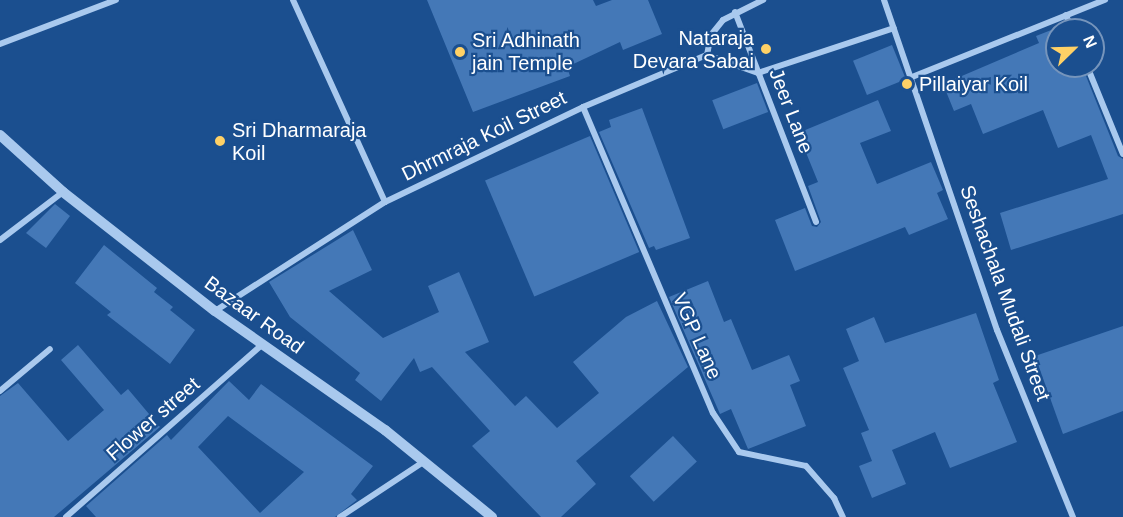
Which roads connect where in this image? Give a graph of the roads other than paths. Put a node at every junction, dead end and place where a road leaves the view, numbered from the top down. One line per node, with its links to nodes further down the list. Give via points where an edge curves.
1 (116, 0): 10 (street)
2 (293, 0): 19 (street)
3 (763, 0): 6 (street)
4 (884, 0): 9 (street, Seshachala Mudali Street)
5 (1105, 0): 7 (street)
6 (735, 12): 11 (street, via 711,35); 12 (street, Jeer Lane)
7 (1066, 15): 8 (street); 13 (street)
8 (1067, 18)
9 (894, 28): 12 (street); 13 (street, Seshachala Mudali Street)
10 (0, 44)
11 (707, 55): 12 (street); 15 (street, Dhrmraja Koil Street)
12 (758, 73): 20 (street, Jeer Lane)
13 (912, 77): 31 (street, Seshachala Mudali Street, via 997,330)
14 (1092, 78): 17 (street)
15 (583, 107): 19 (street, Dhrmraja Koil Street); 30 (street, VGP Lane, via 713,413 739,452 806,466 834,498)
16 (0, 135): 18 (street, Bazaar Road)
17 (1123, 154)
18 (63, 192): 21 (street); 22 (street, Bazaar Road)
19 (385, 202): 22 (street, Dhrmraja Koil Street)
20 (816, 222)
21 (0, 240)
22 (216, 311): 23 (street, Bazaar Road)
23 (262, 345): 26 (street, Bazaar Road); 27 (street, Flower street)
24 (50, 349): 25 (street)
25 (0, 391)
26 (425, 461): 28 (street); 29 (street, Bazaar Road)
27 (66, 517)
28 (340, 517)
29 (492, 517)
30 (843, 517)
31 (1073, 517)

